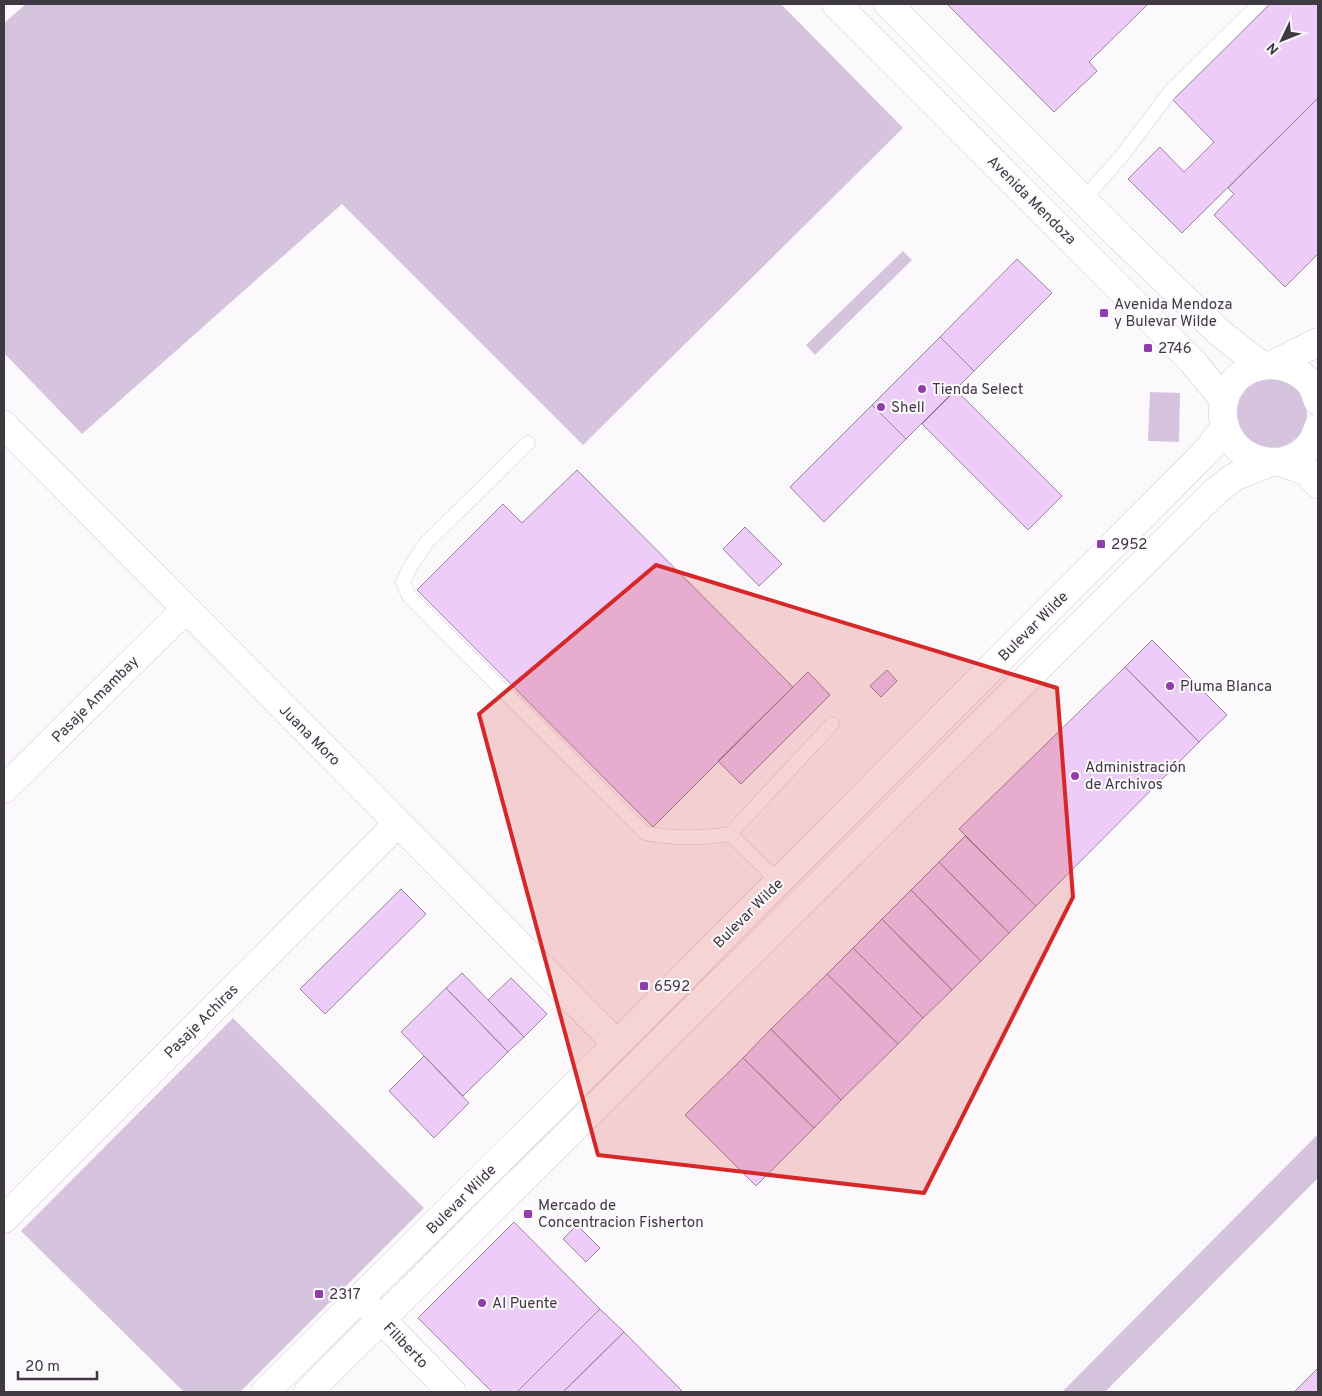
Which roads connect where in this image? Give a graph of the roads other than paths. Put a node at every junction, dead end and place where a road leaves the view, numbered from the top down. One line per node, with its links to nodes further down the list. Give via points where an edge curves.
1 (836, 4): 7 (main road, Avenida Mendoza, via 1137,304 1193,362)
2 (888, 4): 4 (main road)
3 (1259, 4): 4 (lane, via 1170,92)
4 (1083, 200): 6 (main road, via 1221,334)
5 (1318, 342): 6 (main road)
6 (1267, 364): 7 (main road, via 1245,372 1232,384); 8 (main road, via 1295,370 1312,385)
7 (1224, 400): 10 (main road)
8 (1318, 402)
9 (4, 425): 15 (main road, Juana Moro)
10 (1224, 428): 13 (main road, via 1234,445 1250,457); 20 (main road, Bulevar Wilde, via 1192,466)
11 (1318, 428): 13 (main road, via 1308,446 1296,456)
12 (528, 443): 19 (lane, via 426,543 403,582 409,596 645,833 666,837)
13 (1275, 462): 14 (main road, via 1307,472); 24 (main road, Bulevar Wilde, via 1234,477 1216,492)
14 (1318, 484)
15 (186, 609): 17 (main road, Pasaje Amambay); 18 (main road, Juana Moro)
16 (832, 724): 19 (lane)
17 (4, 789)
18 (398, 823): 21 (main road, Juana Moro); 22 (main road, Pasaje Achiras)
19 (730, 834): 20 (lane)
20 (779, 882): 21 (main road, Bulevar Wilde)
21 (617, 1044): 23 (main road, Bulevar Wilde)
22 (4, 1219)
23 (360, 1298): 24 (main road, Filiberto); 25 (main road, Bulevar Wilde)
24 (382, 1320): 26 (main road, Bulevar Wilde); 27 (main road, Filiberto)
25 (265, 1392)
26 (308, 1392)
27 (452, 1392)

